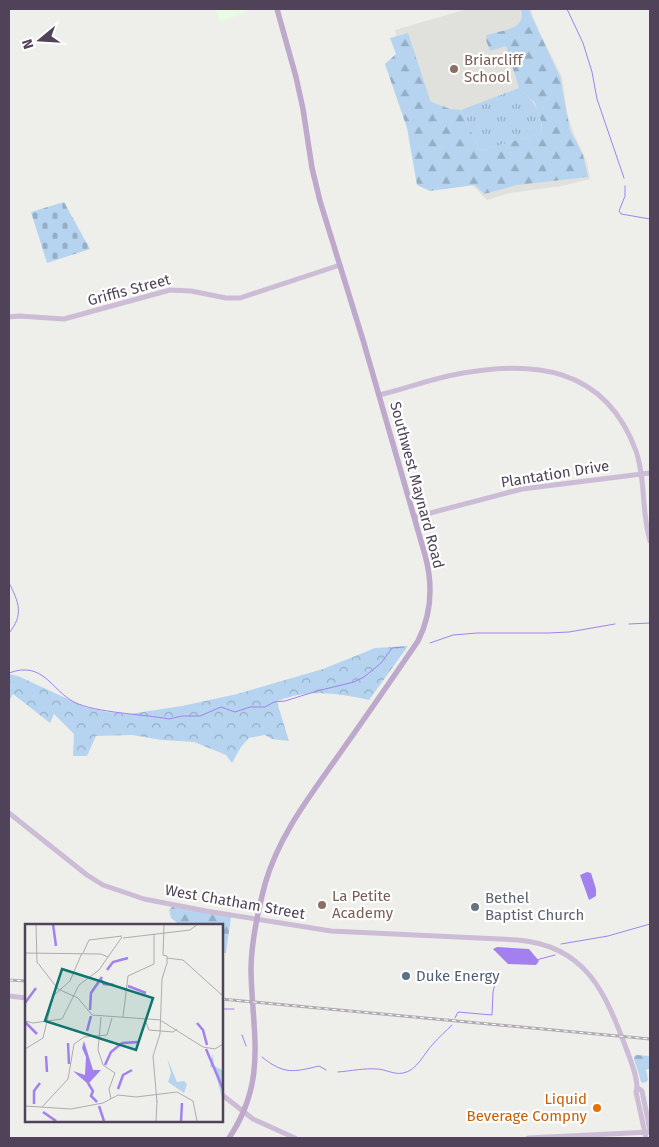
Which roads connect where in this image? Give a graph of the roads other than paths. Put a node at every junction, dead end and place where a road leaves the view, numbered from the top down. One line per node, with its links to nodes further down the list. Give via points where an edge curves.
1 (277, 9): 2 (main road, Southwest Maynard Road, via 300,93 312,168)
2 (340, 265): 3 (street, Griffis Street, via 240,298 170,290 64,319); 4 (main road, Southwest Maynard Road)
3 (9, 317)
4 (379, 395): 5 (street, via 478,371 542,370 572,377 592,388 612,408 632,441); 7 (main road, Southwest Maynard Road)
5 (642, 473): 6 (street, Plantation Drive); 7 (street, Plantation Drive, via 522,489); 8 (street)
6 (650, 473)
7 (415, 518): 10 (main road, Southwest Maynard Road, via 429,568 430,600 424,629 290,825 266,882)
8 (650, 541)
9 (9, 813): 10 (street, West Chatham Street, via 103,885 144,899)
10 (258, 918): 14 (main road, Southwest Maynard Road, via 251,970 256,1048 253,1080); 15 (street, West Chatham Street, via 334,931 518,940 555,949 584,968 601,989 618,1025)
11 (9, 996): 12 (street)
12 (25, 998)
13 (222, 1095): 14 (street)
14 (244, 1112): 16 (main road, Southwest Maynard Road); 17 (street)
15 (648, 1133): 18 (street)
16 (229, 1138)
17 (295, 1138)
18 (528, 1138)

